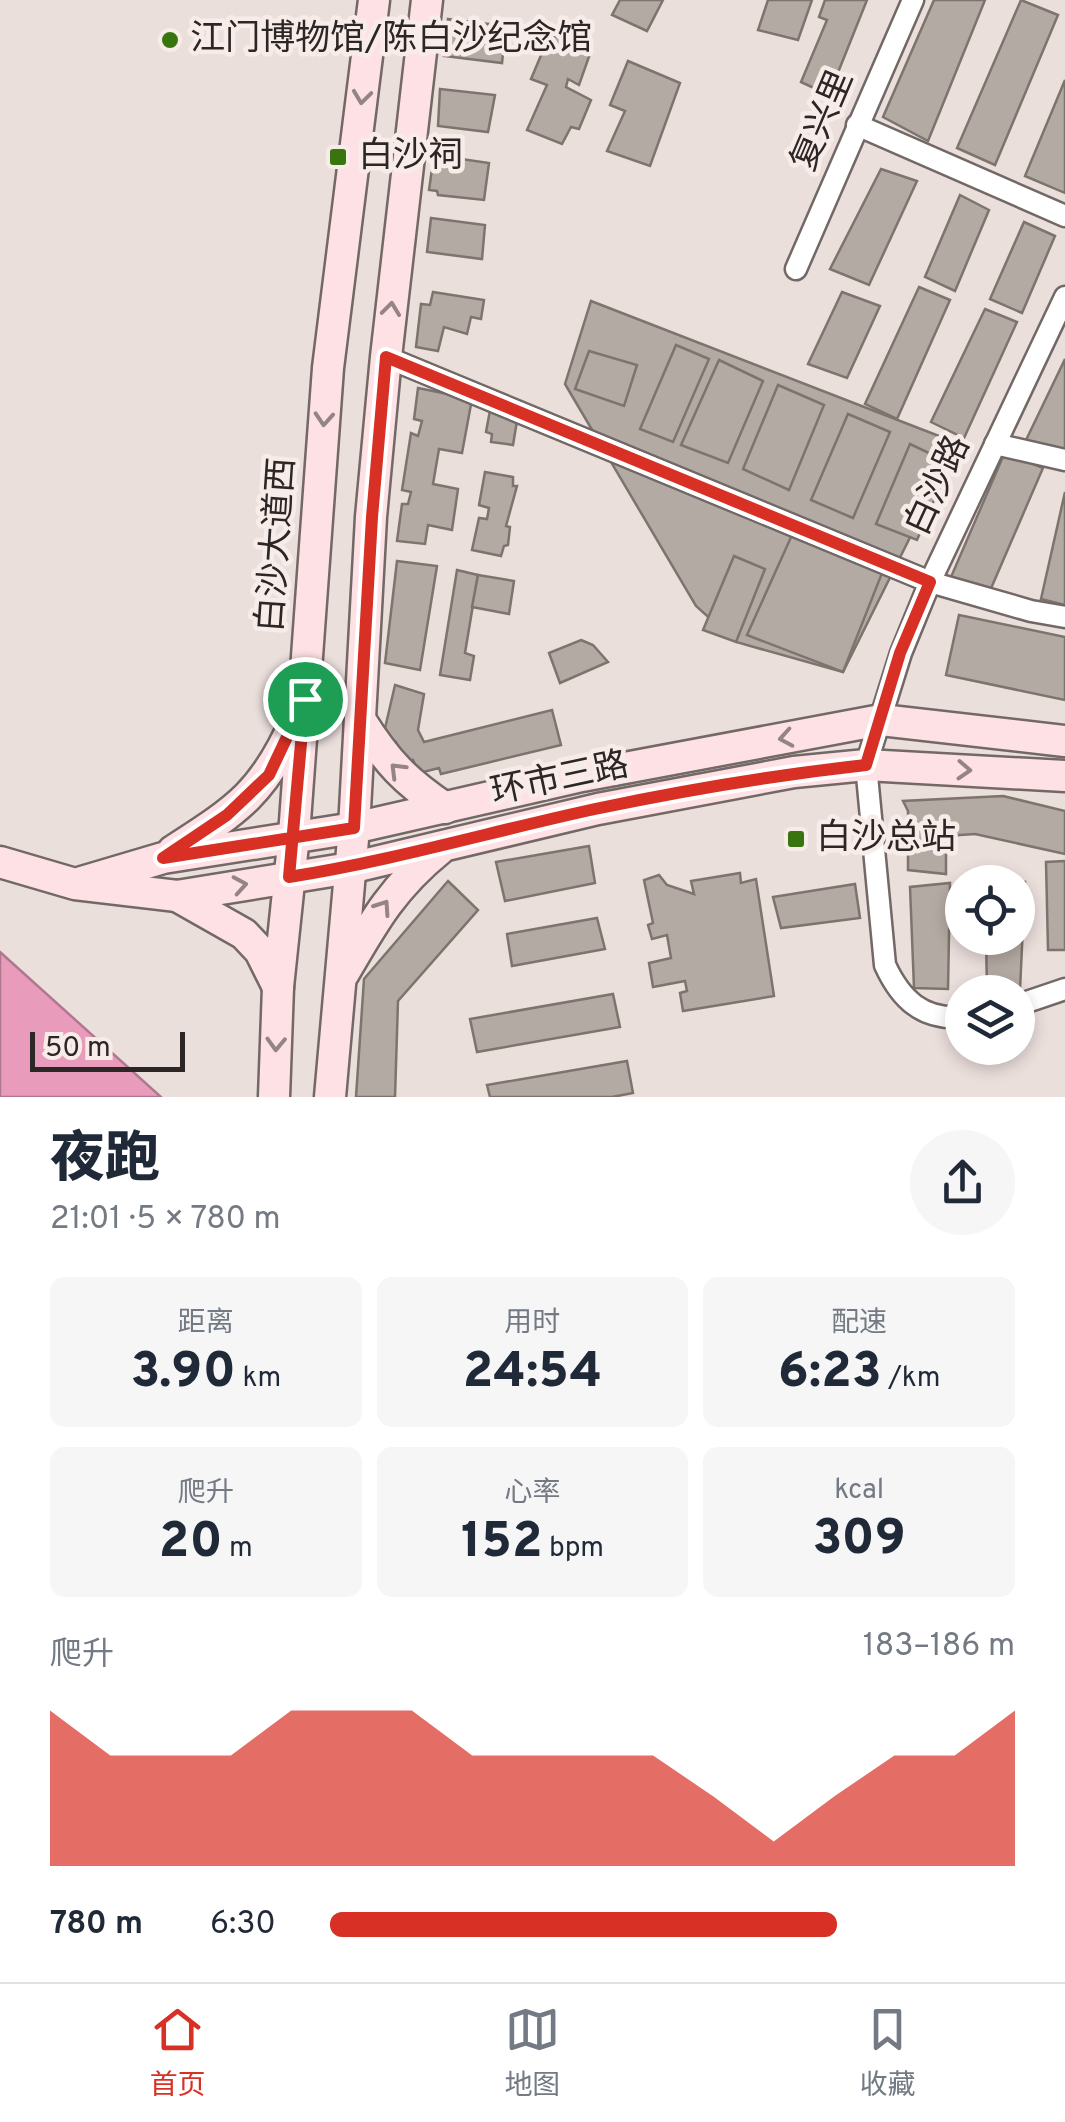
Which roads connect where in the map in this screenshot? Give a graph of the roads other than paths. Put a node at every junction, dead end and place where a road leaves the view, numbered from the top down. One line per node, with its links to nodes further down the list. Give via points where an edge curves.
1 (374, 0): 13 (main road, 白沙大道西, one-way to 13, via 328,368)
2 (426, 0): 8 (main road, one-way to 2)
3 (913, 0): 4 (street, 复兴里)
4 (857, 126): 5 (street); 6 (street, 复兴里)
5 (1065, 216)
6 (796, 268)
7 (1065, 297): 9 (street, 白沙路)
8 (386, 357): 11 (street); 15 (main road)
9 (994, 444): 10 (street); 11 (street, 白沙路)
10 (1065, 460)
11 (930, 582): 12 (street); 14 (street, 白沙路, via 900,653)
12 (1065, 617)
13 (305, 699): 21 (main road, 白沙大道西); 23 (main road, via 269,775 227,815)
14 (882, 720): 16 (main road, 环市三路); 17 (street, 白沙路); 19 (main road, 环市三路, one-way to 19)
15 (362, 721): 19 (main road, one-way to 15, via 400,776); 20 (main road)
16 (1065, 740)
17 (866, 765): 18 (main road, 环市三路, one-way to 18); 22 (main road, 环市三路, via 794,772); 33 (street, via 885,965 896,990 914,1006)
18 (1065, 776)
19 (445, 808): 20 (main road, 环市三路)
20 (354, 828): 21 (main road, 环市三路); 25 (main road)
21 (294, 836): 23 (main road, 环市三路); 26 (main road, 白沙大道西)
22 (446, 844): 25 (main road, 环市三路); 29 (main road, one-way to 22, via 385,903)
23 (163, 858): 27 (main road)
24 (0, 862): 27 (main road, 环市三路)
25 (350, 868): 26 (main road, 环市三路); 29 (main road)
26 (289, 877): 28 (main road, 环市三路, one-way to 26); 30 (main road, 白沙大道西)
27 (74, 884): 28 (main road, 环市三路)
28 (177, 896): 30 (main road, via 244,934)
29 (338, 984): 35 (main road)
30 (278, 986): 34 (main road, 白沙大道西, one-way to 34)
31 (1065, 988): 32 (street)
32 (1035, 999)
33 (945, 1016)
34 (274, 1097)
35 (330, 1097)

